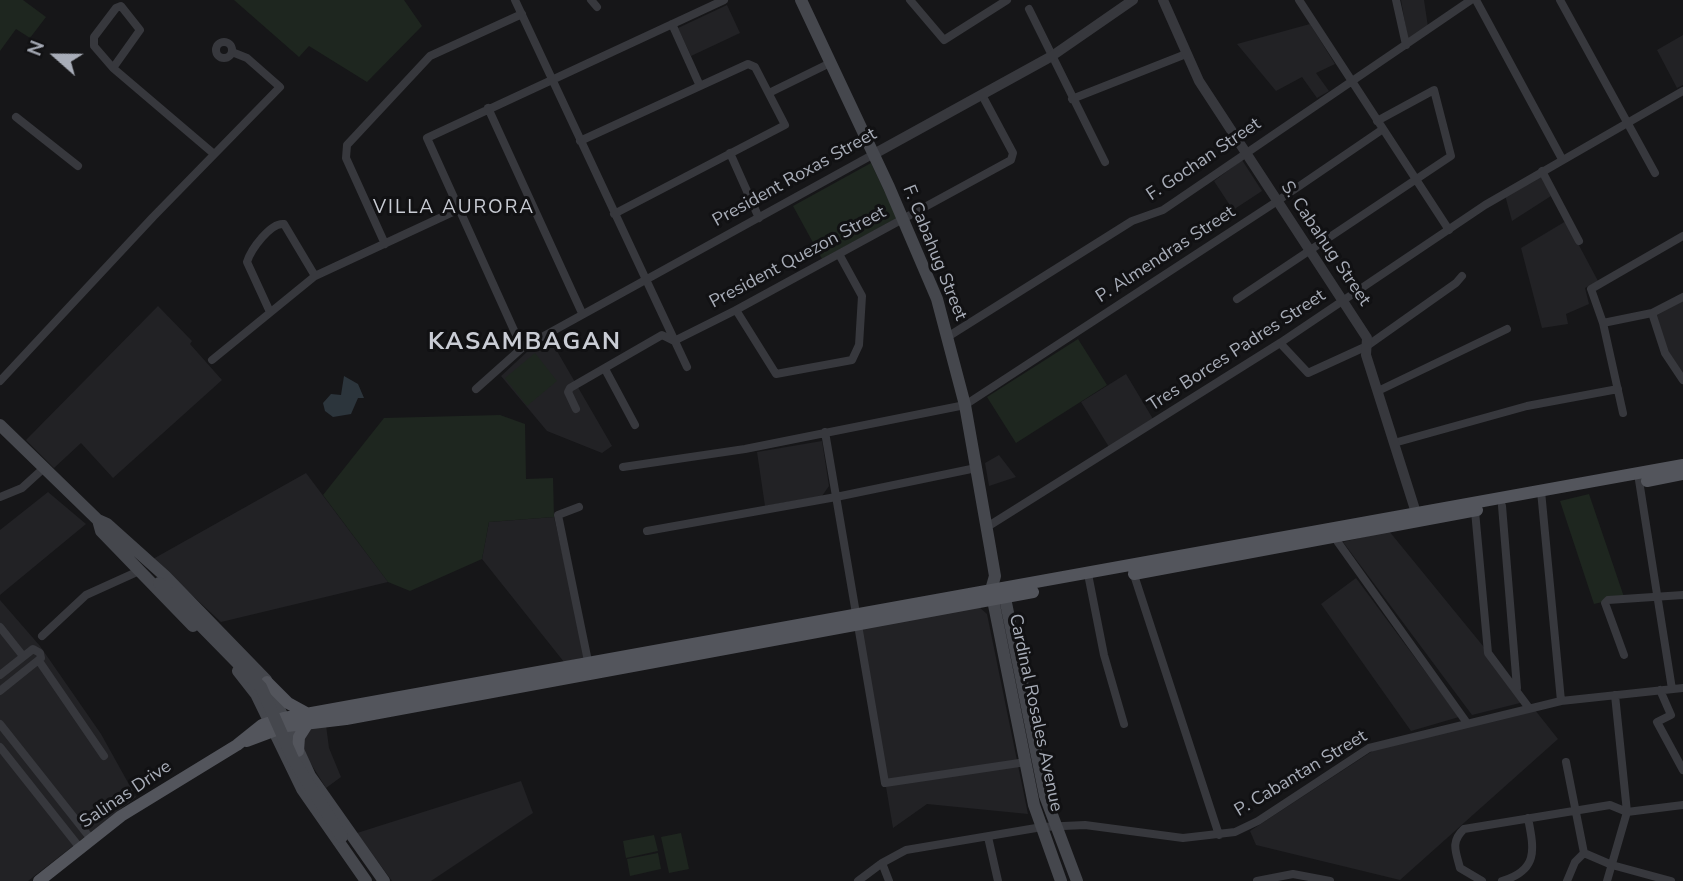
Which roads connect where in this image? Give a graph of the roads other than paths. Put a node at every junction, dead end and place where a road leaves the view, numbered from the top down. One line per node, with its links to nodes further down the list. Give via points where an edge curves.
1 (515, 0): 14 (street)
2 (724, 0): 15 (street)
3 (801, 0): 20 (main road, F. Cabahug Street)
4 (911, 0): 5 (street, via 944,40)
5 (1007, 0)
6 (1133, 0): 19 (street, President Roxas Street)
7 (1163, 0): 18 (street, S. Cabahug Street)
8 (1299, 0): 23 (street)
9 (1396, 0): 16 (street)
10 (1471, 0): 16 (street, F. Gochan Street)
11 (1476, 0): 39 (street)
12 (1560, 0): 32 (street)
13 (1029, 9): 19 (street)
14 (522, 14): 22 (street); 53 (street, via 430,56 347,145 346,158)
15 (672, 24): 22 (street); 24 (street)
16 (1406, 45): 23 (street, F. Gochan Street)
17 (232, 52): 37 (street, via 247,58 281,87)
18 (1185, 54): 28 (street); 36 (street, S. Cabahug Street)
19 (1052, 56): 27 (street, President Roxas Street); 28 (street)
20 (830, 62): 26 (street); 38 (main road, F. Cabahug Street)
21 (113, 68): 21 (street, via 140,30 121,6 93,42); 37 (street)
22 (552, 79): 29 (street); 34 (street)
23 (1351, 80): 31 (street); 36 (street, F. Gochan Street)
24 (700, 86): 26 (street, via 748,64 755,67); 34 (street)
25 (1683, 92): 32 (street, Tres Borces Padres Street)
26 (769, 93): 35 (street, via 785,125)
27 (982, 95): 38 (street, President Roxas Street); 49 (street, President Quezon Street, via 1013,157)
28 (1072, 99): 40 (street)
29 (488, 108): 46 (street, via 430,135 427,141); 64 (street)
30 (16, 117): 41 (street)
31 (1377, 121): 33 (street); 44 (street, via 1435,92 1451,156)
32 (1628, 122): 39 (street, Tres Borces Padres Street); 43 (street)
33 (1383, 129): 44 (street); 45 (street, P. Almendras Street)
34 (580, 142): 47 (street)
35 (730, 153): 47 (street); 48 (street)
36 (1244, 153): 45 (street, S. Cabahug Street); 68 (street, F. Gochan Street, via 1163,210 1132,221)
37 (214, 154): 77 (street)
38 (874, 154): 48 (street, President Roxas Street); 49 (main road, F. Cabahug Street)
39 (1562, 159): 42 (street, Tres Borces Padres Street)
40 (1105, 162)
41 (78, 166)
42 (1542, 171): 50 (street, Tres Borces Padres Street); 52 (street)
43 (1654, 173)
44 (1416, 180): 50 (street); 54 (street)
45 (1276, 202): 54 (street, S. Cabahug Street); 81 (street, P. Almendras Street)
46 (457, 210): 53 (street); 72 (street)
47 (614, 214): 58 (street)
48 (759, 218): 58 (street, President Roxas Street)
49 (903, 219): 55 (street, President Quezon Street); 68 (main road, F. Cabahug Street)
50 (1449, 230): 61 (street, Tres Borces Padres Street)
51 (1683, 236): 66 (street, via 1591,289)
52 (1579, 241)
53 (385, 244): 56 (street)
54 (1308, 251): 60 (street); 61 (street, S. Cabahug Street)
55 (839, 254): 62 (street, President Quezon Street); 62 (street, via 862,296 859,345 852,360 776,374)
56 (315, 276): 63 (street); 63 (street, via 284,224 275,225 247,262)
57 (1462, 276): 71 (street)
58 (644, 279): 64 (street, President Roxas Street); 69 (street)
59 (1683, 297): 65 (street)
60 (1237, 299)
61 (1343, 301): 70 (street, Tres Borces Padres Street); 71 (street, S. Cabahug Street, via 1367,338)
62 (736, 310): 69 (street, President Quezon Street)
63 (270, 312): 73 (street)
64 (582, 313): 72 (street, President Roxas Street)
65 (1652, 313): 66 (street); 76 (street, via 1665,353)
66 (1603, 323): 79 (street)
67 (1507, 329): 80 (street)
68 (949, 336): 81 (main road, F. Cabahug Street)
69 (674, 341): 74 (street); 75 (street, President Quezon Street, via 662,335)
70 (1280, 343): 71 (street, via 1307,373); 102 (street, Tres Borces Padres Street)
71 (1367, 346): 80 (street, S. Cabahug Street)
72 (522, 348): 78 (street, President Roxas Street)
73 (212, 360)
74 (687, 367)
75 (605, 369): 82 (street, President Quezon Street, via 568,392); 85 (street)
76 (1683, 380)
77 (0, 381)
78 (476, 389)
79 (1618, 389): 83 (street); 87 (street, via 1527,406)
80 (1378, 391): 87 (street, S. Cabahug Street)
81 (965, 405): 86 (street); 91 (main road, F. Cabahug Street)
82 (576, 409)
83 (1623, 413)
84 (0, 425): 89 (main road)
85 (635, 425)
86 (825, 432): 90 (street); 96 (street)
87 (1394, 443): 100 (street, S. Cabahug Street)
88 (1683, 465): 93 (main road)
89 (45, 467): 95 (street, via 22,488); 101 (main road)
90 (623, 467)
91 (976, 468): 96 (street); 102 (main road, F. Cabahug Street)
92 (1683, 474): 93 (main road)
93 (1639, 478): 94 (main road); 110 (street)
94 (1542, 495): 97 (main road); 100 (main road); 127 (street)
95 (0, 497)
96 (836, 497): 103 (street); 111 (street)
97 (1502, 506): 99 (main road); 123 (street)
98 (579, 507): 117 (street, via 558,515)
99 (1475, 511): 100 (main road); 123 (street, via 1488,653)
100 (1417, 517): 104 (main road, Salinas Drive)
101 (98, 520): 105 (main road, via 101,531); 119 (main road, via 165,576); 158 (main road, bridge, via 261,687 293,759)
102 (987, 527): 108 (main road, F. Cabahug Street)
103 (647, 531)
104 (1332, 534): 106 (main road, Salinas Drive); 131 (street)
105 (139, 570): 113 (street, via 86,595); 121 (main road)
106 (1132, 570): 107 (main road, Salinas Drive); 148 (street)
107 (1088, 578): 108 (main road, Salinas Drive); 133 (street)
108 (998, 594): 111 (main road, Salinas Drive); 138 (main road, Cardinal Rosales Avenue); 146 (main road, Cardinal Rosales Avenue, via 1045,796)
109 (1683, 594): 110 (street)
110 (1657, 597): 114 (street, via 1605,603); 122 (street)
111 (857, 619): 117 (main road, Salinas Drive); 138 (street, via 885,783)
112 (0, 627): 115 (street)
113 (42, 636)
114 (1624, 655)
115 (23, 656): 116 (street, via 36,649); 118 (street)
116 (39, 661): 125 (street); 137 (street)
117 (589, 667): 129 (main road, Salinas Drive)
118 (0, 675)
119 (267, 681): 121 (main road, via 262,689); 129 (main road); 130 (main road)
120 (1683, 688): 122 (street, P. Cabantan Street)
121 (253, 689): 134 (main road)
122 (1672, 689): 124 (street, P. Cabantan Street)
123 (1517, 690): 128 (street)
124 (1660, 690): 126 (street, P. Cabantan Street); 141 (street, via 1671,715 1657,722)
125 (0, 691)
126 (1615, 695): 127 (street, P. Cabantan Street); 144 (street)
127 (1561, 701): 128 (street, P. Cabantan Street)
128 (1529, 708): 131 (street, P. Cabantan Street)
129 (308, 718): 130 (main road, Salinas Drive); 136 (main road, via 299,737)
130 (285, 722): 134 (main road, Salinas Drive); 136 (main road)
131 (1466, 723): 148 (street, P. Cabantan Street, via 1369,748 1258,821)
132 (0, 724): 150 (street)
133 (1124, 724)
134 (271, 727): 140 (main road); 150 (main road, Salinas Drive, via 121,816)
135 (0, 747): 151 (street)
136 (299, 754): 140 (main road); 159 (main road)
137 (104, 756)
138 (1026, 762): 147 (main road, Cardinal Rosales Avenue)
139 (1566, 762): 143 (street)
140 (289, 765): 157 (main road)
141 (1683, 770)
142 (1683, 805): 144 (street)
143 (1576, 811): 144 (street, via 1610,805); 145 (street); 152 (street)
144 (1627, 812): 154 (street)
145 (1528, 818): 167 (street, via 1473,827 1457,836 1454,845 1460,868); 168 (street, via 1534,851 1531,861 1522,872)
146 (1056, 825): 147 (street, P. Cabantan Street); 148 (street, P. Cabantan Street, via 1184,838); 164 (main road, Cardinal Rosales Avenue)
147 (1042, 827): 149 (street, P. Cabantan Street); 163 (main road, Cardinal Rosales Avenue)
148 (1219, 835)
149 (988, 837): 153 (street, P. Cabantan Street, via 906,850); 162 (street)
150 (91, 839): 151 (main road, Salinas Drive)
151 (80, 848): 156 (main road, Salinas Drive)
152 (1584, 853): 154 (street); 169 (street)
153 (882, 863): 160 (street, P. Cabantan Street); 161 (street)
154 (1612, 865): 155 (street); 170 (street)
155 (1648, 877): 171 (street)
156 (39, 881)
157 (366, 881)
158 (375, 881)
159 (384, 881)
160 (858, 881)
161 (888, 881)
162 (998, 881)
163 (1061, 881)
164 (1077, 881)
165 (1258, 881): 166 (street, via 1293,874)
166 (1330, 881)
167 (1482, 881)
168 (1502, 881)
169 (1567, 881)
170 (1607, 881)
171 (1671, 881)

